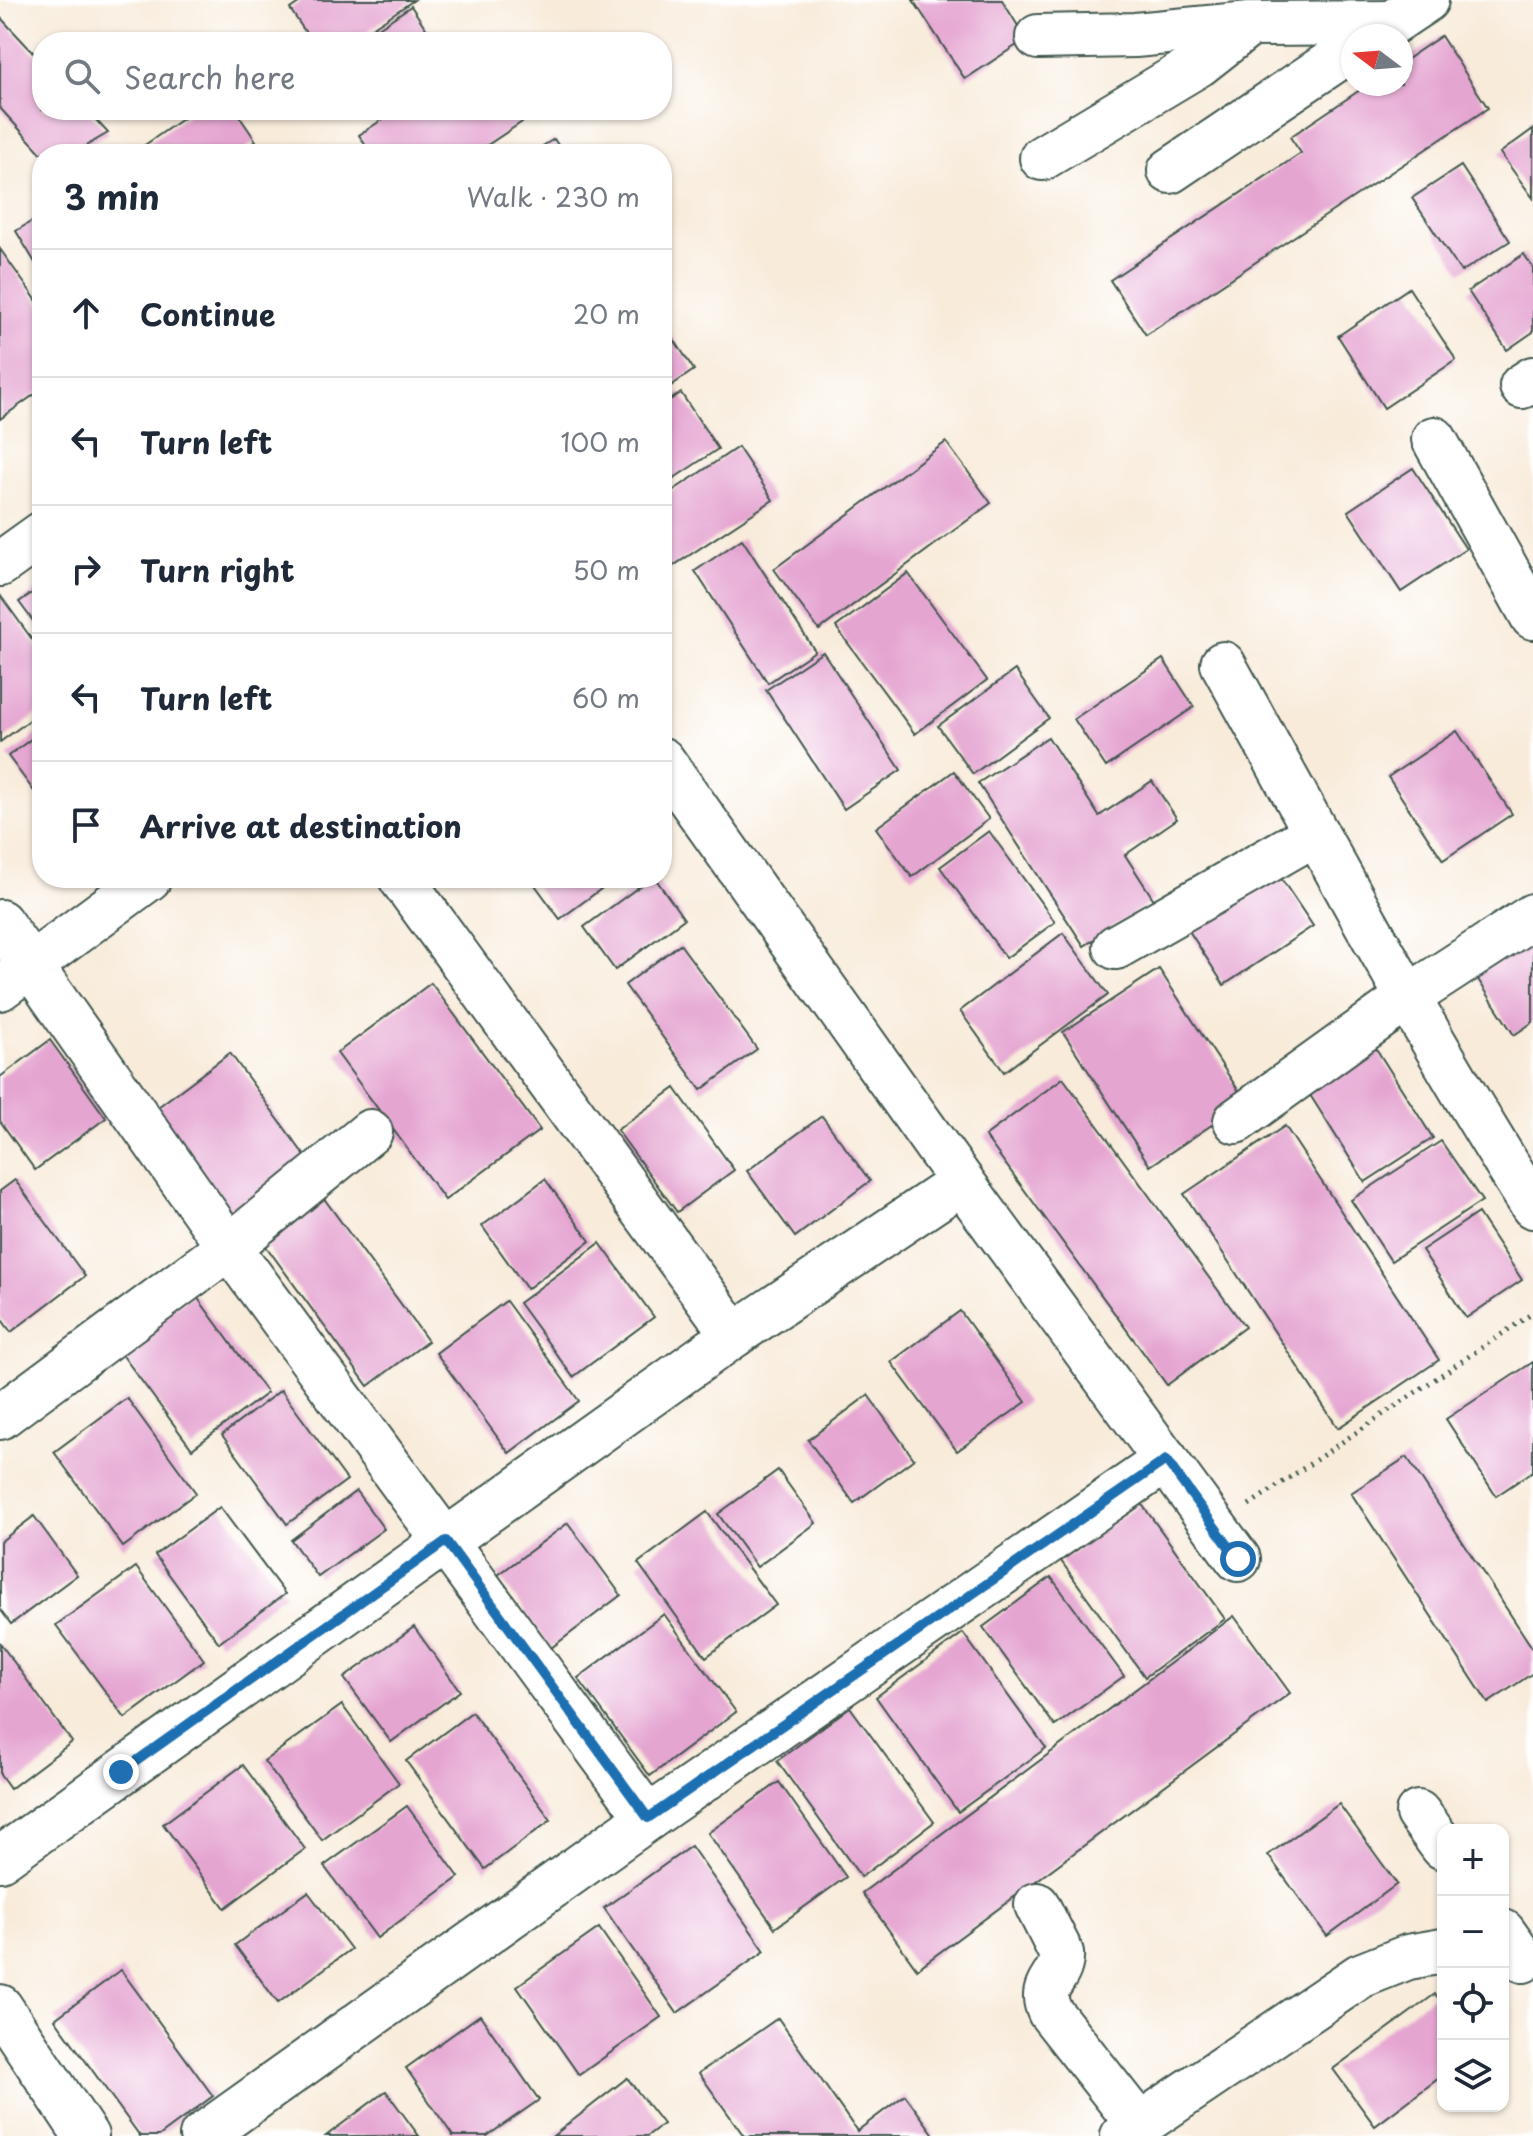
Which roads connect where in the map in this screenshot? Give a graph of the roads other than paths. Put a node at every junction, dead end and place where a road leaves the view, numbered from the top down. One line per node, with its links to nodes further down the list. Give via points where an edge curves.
1 (1426, 0): 3 (street)
2 (1250, 24): 4 (street); 5 (street); 7 (street, via 1199,64)
3 (1390, 24)
4 (1341, 28)
5 (1038, 37)
6 (1341, 56): 8 (street)
7 (1042, 158)
8 (1170, 171)
9 (1434, 439): 12 (street)
10 (32, 541): 11 (street)
11 (0, 564)
12 (1533, 617)
13 (1223, 664): 15 (street)
14 (672, 774): 25 (street)
15 (1316, 833): 20 (street); 22 (street)
16 (135, 888): 21 (street)
17 (408, 888): 28 (street)
18 (1533, 916): 22 (street)
19 (0, 922): 21 (street)
20 (1116, 947)
21 (15, 977): 27 (street)
22 (1407, 998): 23 (street); 26 (street)
23 (1236, 1121)
24 (370, 1132): 27 (street)
25 (962, 1182): 28 (street); 30 (street)
26 (1533, 1206)
27 (229, 1247): 29 (street); 31 (street)
28 (734, 1335): 31 (street)
29 (0, 1417)
30 (1166, 1460): 32 (street); 33 (street)
31 (446, 1541): 33 (street); 34 (street)
32 (1227, 1543)
33 (648, 1818): 40 (street)
34 (0, 1859)
35 (1037, 1905): 38 (street, via 1061,1953 1060,1969 1048,1984 1045,2001)
36 (1437, 1952): 38 (street, via 1360,1976)
37 (0, 2007): 39 (street)
38 (1131, 2131)
39 (86, 2136)
40 (202, 2136)

